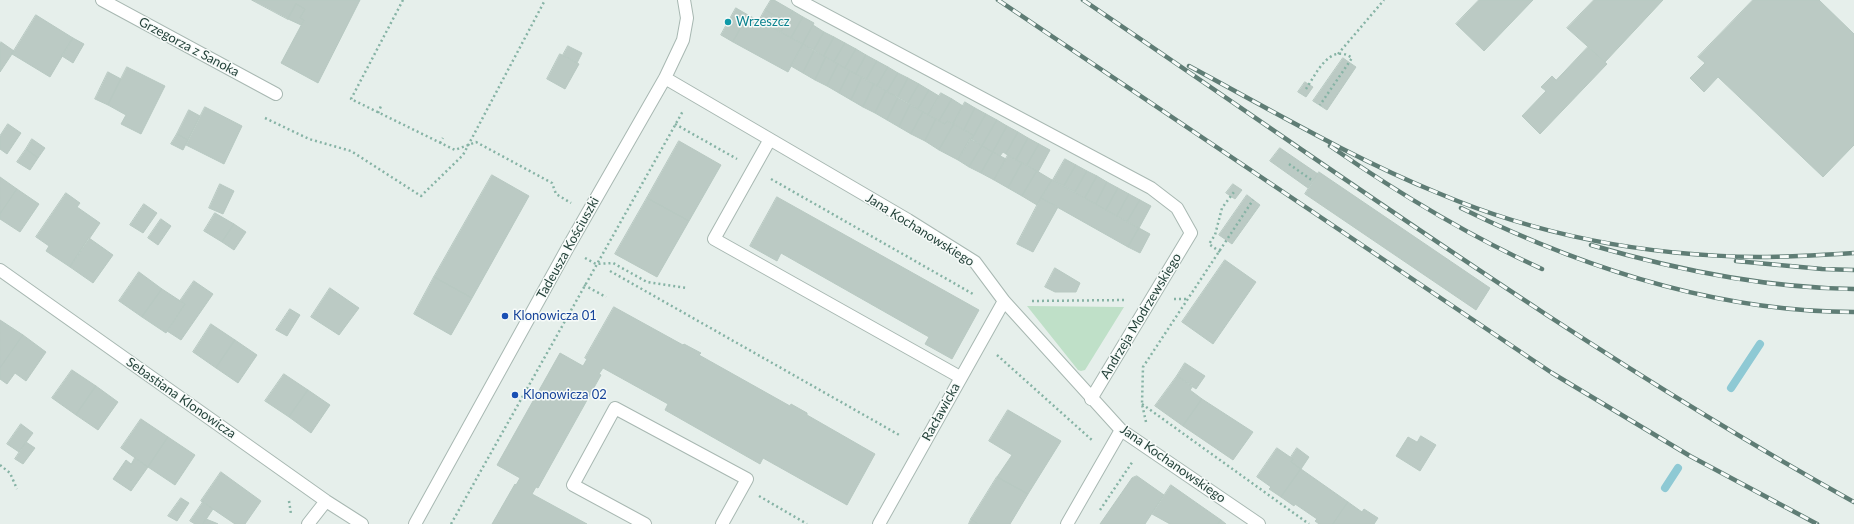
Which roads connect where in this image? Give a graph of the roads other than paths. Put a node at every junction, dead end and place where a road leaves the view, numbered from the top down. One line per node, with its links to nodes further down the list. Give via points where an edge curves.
1 (102, 0): 5 (street, Grzegorza z Sanoka)
2 (684, 0): 4 (street, via 686,18 683,40)
3 (798, 0): 10 (street, Andrzeja Modrzewskiego, via 1151,188 1176,208 1191,233)
4 (664, 78): 6 (street, Jana Kochanowskiego); 15 (street, Tadeusza Kościuszki)
5 (276, 94)
6 (769, 141): 8 (street, Jana Kochanowskiego, via 975,262); 9 (street, via 714,239)
7 (0, 270): 12 (street, Sebastiana Klonowicza)
8 (1004, 301): 9 (street, Racławicka); 10 (street, Jana Kochanowskiego)
9 (960, 377): 18 (street, Racławicka)
10 (1091, 398): 11 (street, Jana Kochanowskiego)
11 (1121, 430): 19 (street); 20 (street, Jana Kochanowskiego)
12 (326, 501): 13 (street); 14 (street, Sebastiana Klonowicza)
13 (308, 524)
14 (362, 524)
15 (415, 524)
16 (644, 524): 17 (street, via 573,486 615,408 747,479)
17 (722, 524)
18 (879, 524)
19 (1067, 524)
20 (1259, 524)

